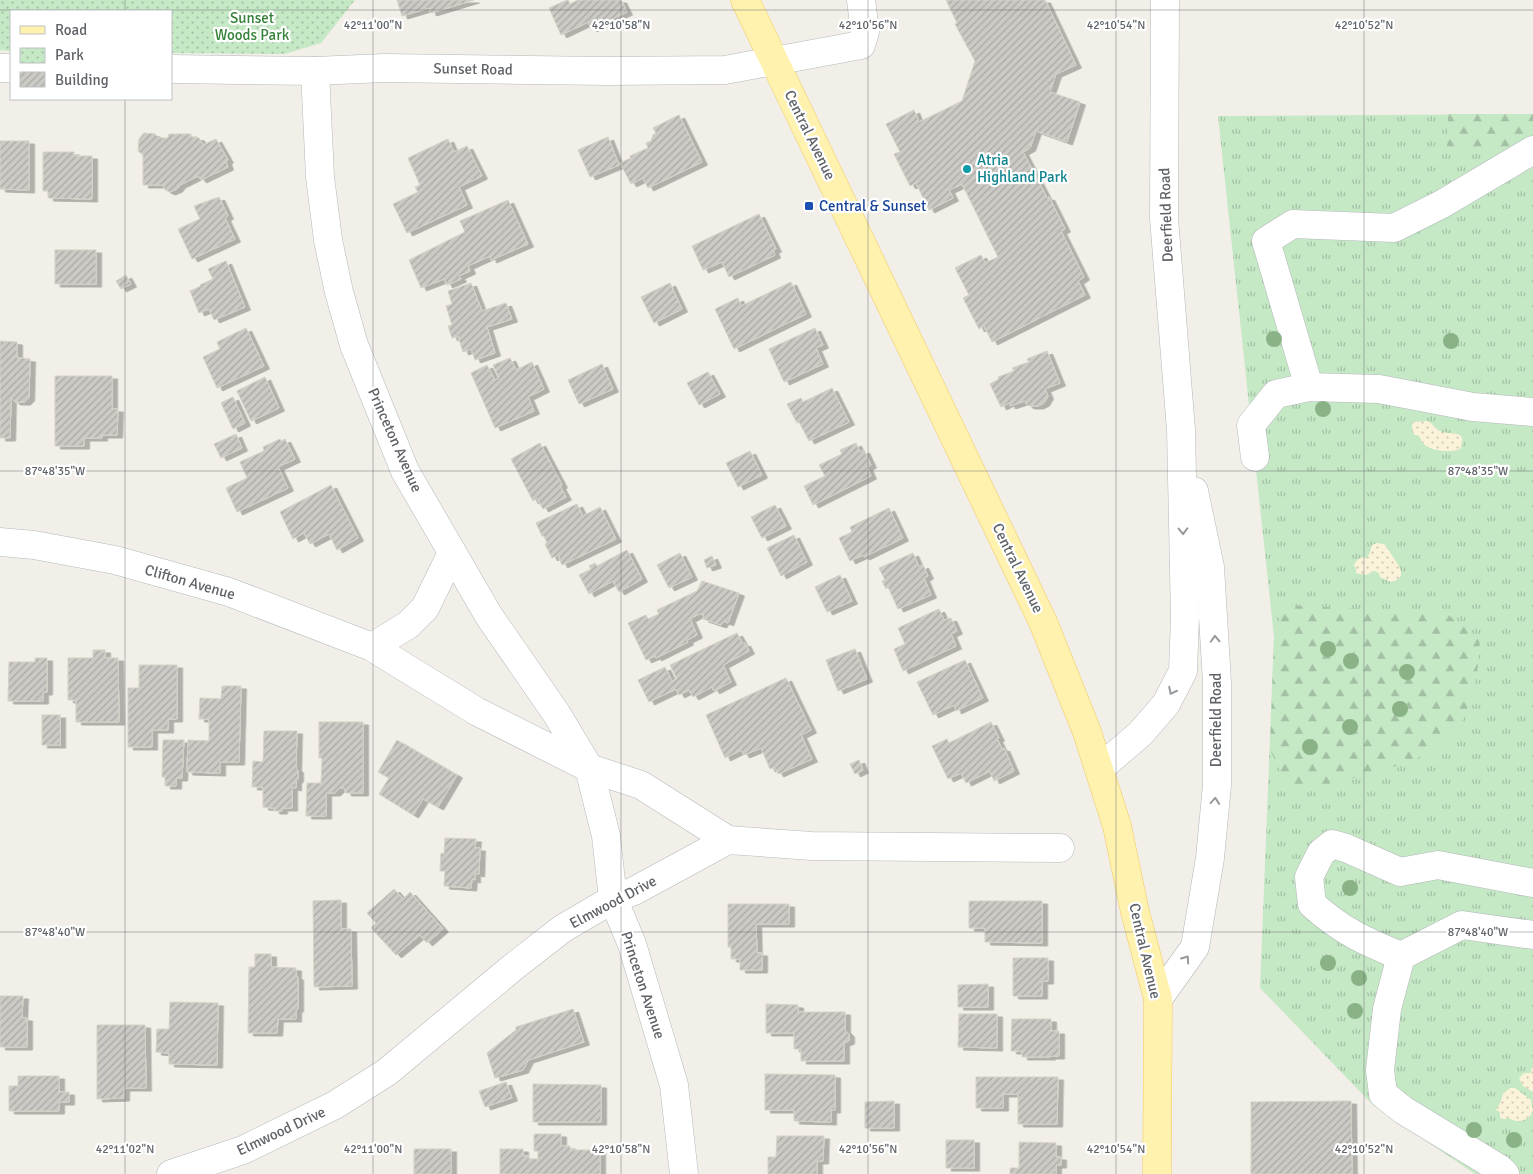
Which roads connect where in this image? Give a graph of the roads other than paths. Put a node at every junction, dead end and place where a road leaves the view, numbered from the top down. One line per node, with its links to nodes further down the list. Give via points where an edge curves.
1 (745, 0): 4 (main road, Central Avenue)
2 (861, 0): 4 (street, Sunset Road, via 866,32 860,45)
3 (1165, 0): 10 (street, Deerfield Road, via 1164,218)
4 (773, 60): 6 (street, Sunset Road, via 725,70 385,68); 16 (main road, Central Avenue, via 1044,622)
5 (172, 70): 6 (street, Sunset Road)
6 (315, 71): 13 (street, Princeton Avenue, via 320,177 328,240 344,310 354,345 405,471)
7 (1533, 150): 8 (street, via 1442,204 1394,228 1293,224 1266,241)
8 (1309, 387): 9 (street, via 1379,389 1473,407); 11 (street, via 1276,394 1251,425)
9 (1533, 412)
10 (1181, 430): 16 (street, Deerfield Road, one-way to 16, via 1183,671 1166,704 1140,734); 23 (street, Deerfield Road, one-way to 10, via 1195,947 1210,858 1217,785 1217,684 1210,567)
11 (1255, 457)
12 (0, 542): 14 (street, Clifton Avenue, via 115,560 210,586)
13 (452, 553): 14 (street, via 425,608 408,625); 15 (street, Princeton Avenue, via 489,616 556,713)
14 (372, 647): 15 (street, Clifton Avenue, via 476,711)
15 (589, 768): 17 (street, via 640,785); 20 (street, Princeton Avenue, via 606,836)
16 (1099, 769): 23 (main road, Central Avenue, via 1117,826)
17 (728, 840): 18 (street, via 812,846); 20 (street, Elmwood Drive)
18 (1060, 848)
19 (1533, 883): 22 (street, via 1438,865 1400,872 1332,844 1321,853 1309,877 1312,904 1349,933)
20 (613, 899): 24 (street, Elmwood Drive, via 562,929 388,1072 335,1105 243,1150); 25 (street, Princeton Avenue, via 632,944 674,1085)
21 (1533, 935): 22 (street, via 1462,925)
22 (1401, 956): 27 (street, via 1387,1009 1380,1070 1383,1094)
23 (1158, 999): 26 (main road, Central Avenue)
24 (171, 1174)
25 (684, 1174)
26 (1157, 1174)
27 (1505, 1174)

